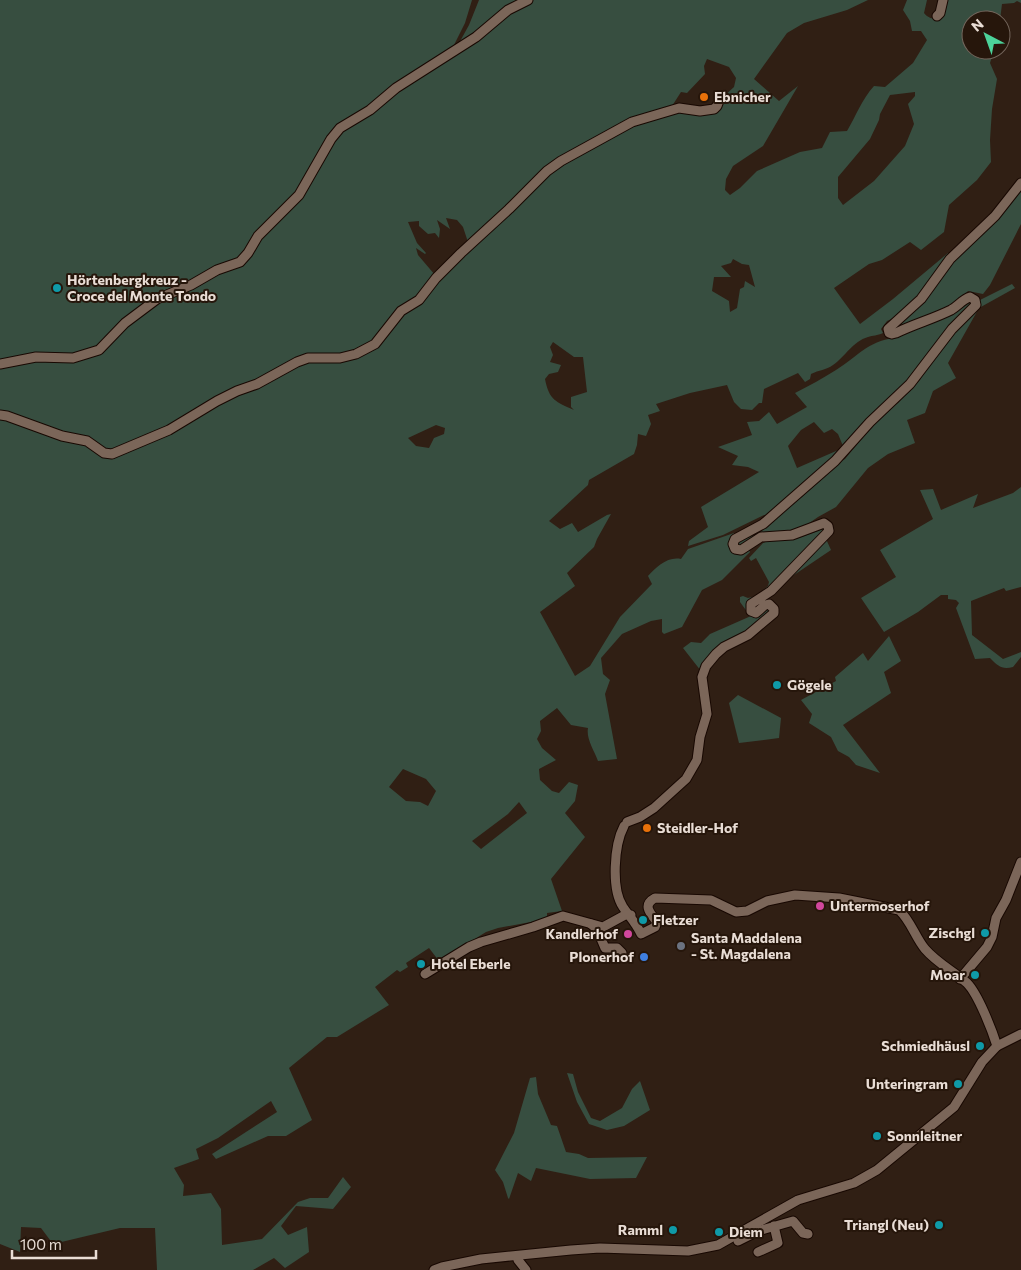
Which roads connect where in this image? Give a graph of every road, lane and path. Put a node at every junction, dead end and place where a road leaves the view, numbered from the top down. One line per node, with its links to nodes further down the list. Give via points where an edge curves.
1 (528, 0): 6 (street, via 508,10 476,37 340,128 299,195 258,236 240,262 158,299 125,323 100,350 73,358 36,357)
2 (943, 0): 3 (street)
3 (937, 16)
4 (720, 98): 7 (street, via 714,109 679,108 632,122 561,161 442,271 419,300 401,311 376,344 356,354 297,362 217,401 169,430 112,454 104,453 87,441)
5 (1021, 183): 9 (street, via 995,216 950,259 921,299 888,329 889,333 951,310 965,298 970,297 976,304 910,384 835,461 763,524 735,539 732,544 741,550 761,537 792,535 824,523 829,531 771,591 751,604 752,611 756,613 769,604 774,613 748,635 724,647 704,671 706,714 697,760 686,779 654,808 625,824 620,834 615,885 623,907)
6 (0, 364)
7 (0, 415)
8 (1021, 862): 13 (street, via 987,947)
9 (630, 915): 10 (street, via 603,927); 13 (street, via 640,934 655,927 648,905 655,898 711,900 736,912 795,895 861,901 899,910 925,949)
10 (591, 924): 11 (street, via 597,929 605,948 617,948); 12 (street, via 563,916 475,944)
11 (622, 953)
12 (425, 974)
13 (960, 979): 15 (street, via 975,993)
14 (1021, 1034): 15 (street)
15 (997, 1046): 18 (street, via 982,1062 954,1108 877,1170 854,1183 780,1208)
16 (774, 1226): 17 (street, via 793,1222); 18 (street, via 732,1244); 19 (street, via 778,1243)
17 (808, 1234)
18 (729, 1240): 20 (street, via 707,1249 688,1251 600,1248)
19 (758, 1252)
20 (517, 1256): 21 (street, via 482,1259); 22 (street)
21 (434, 1270)
22 (526, 1270)

